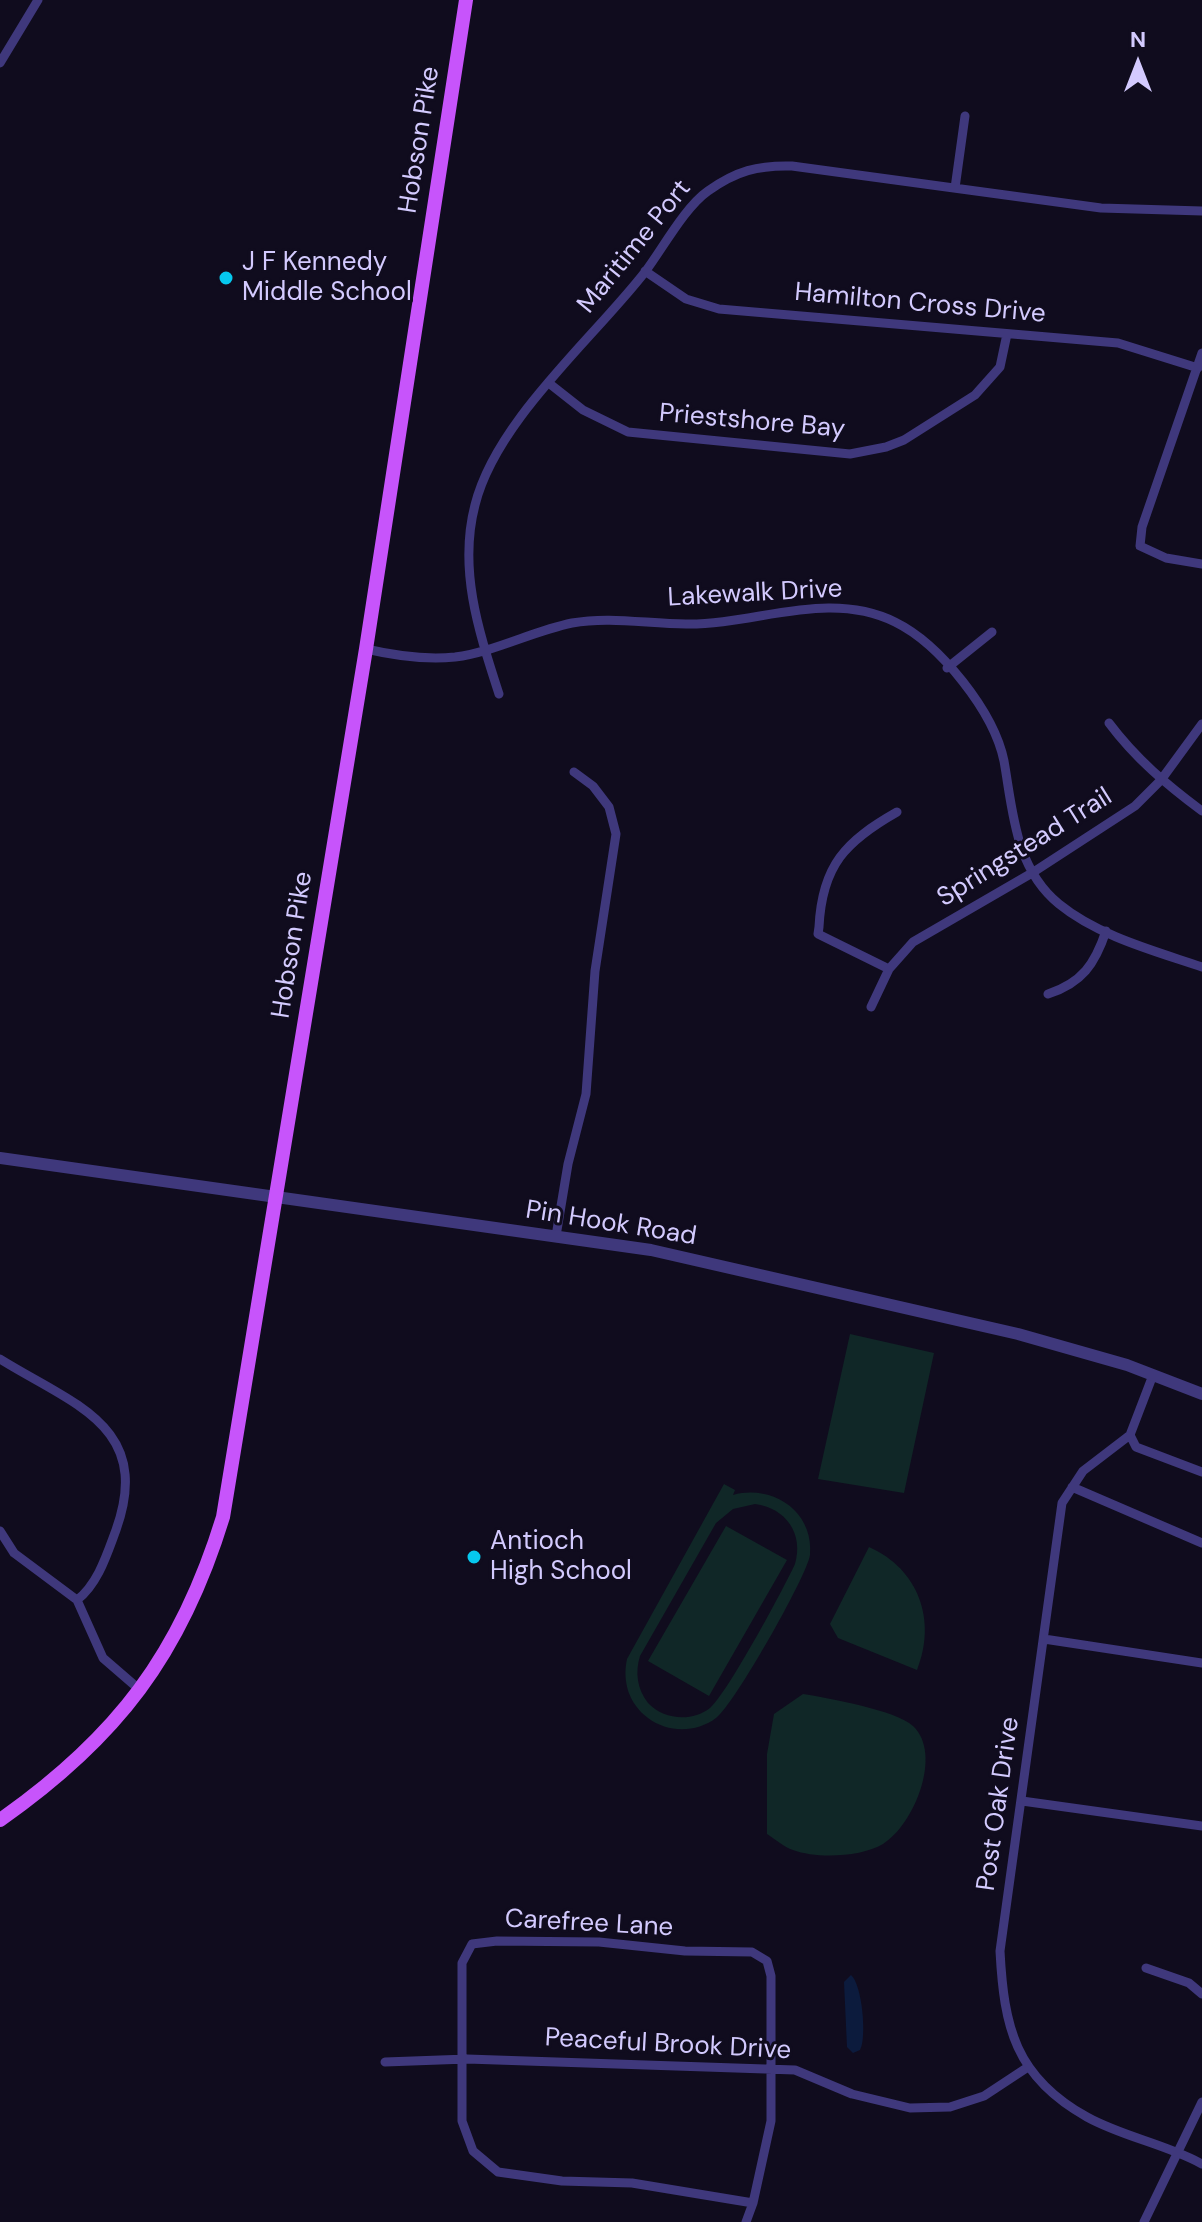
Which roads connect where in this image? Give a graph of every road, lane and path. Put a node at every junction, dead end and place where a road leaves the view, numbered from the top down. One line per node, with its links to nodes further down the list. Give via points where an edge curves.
1 (38, 0): 3 (street)
2 (466, 0): 15 (main road, Hobson Pike)
3 (0, 63)
4 (965, 116): 5 (street)
5 (955, 188): 6 (street, Maritime Port, via 1101,208); 7 (street, Maritime Port, via 758,165 705,193)
6 (1202, 211)
7 (645, 271): 8 (street, Hamilton Cross Drive, via 686,299 711,308); 11 (street, Maritime Port)
8 (1007, 334): 10 (street, Hamilton Cross Drive, via 1126,344); 11 (street, Priestshore Bay, via 1000,367 975,395 904,440 850,454 628,432 599,420)
9 (1202, 353): 10 (street)
10 (1198, 368): 12 (street, via 1140,546 1166,558)
11 (550, 384): 14 (street, Maritime Port, via 511,428 475,503 470,591)
12 (1202, 564)
13 (992, 632): 16 (street)
14 (484, 648): 15 (street, Lakewalk Drive, via 458,656 405,658); 16 (street, Lakewalk Drive, via 573,623 730,622 825,607 871,612 896,623); 17 (street, Maritime Port)
15 (366, 649): 31 (main road, Hobson Pike)
16 (947, 668): 24 (street, Lakewalk Drive, via 990,719 1003,759 1015,832)
17 (499, 694)
18 (1109, 723): 21 (street)
19 (1202, 724): 21 (street, Springstead Trail)
20 (574, 772): 32 (street, via 609,807 616,834 595,971 586,1094)
21 (1161, 780): 22 (street); 24 (street, Springstead Trail, via 1135,806)
22 (1202, 811)
23 (897, 812): 27 (street, via 861,832 839,854 819,914 818,934)
24 (1032, 873): 25 (street, Lakewalk Drive, via 1058,903); 27 (street, Springstead Trail, via 913,942)
25 (1106, 931): 26 (street, Lakewalk Drive); 28 (street, via 1088,971 1076,983)
26 (1202, 967)
27 (889, 969): 29 (street, Springstead Trail)
28 (1048, 994)
29 (871, 1007)
30 (0, 1158): 31 (street, Pin Hook Road)
31 (275, 1197): 32 (street, Pin Hook Road); 44 (main road, Hobson Pike, via 223,1517 190,1606)
32 (556, 1236): 34 (street, Pin Hook Road, via 651,1250 827,1289 1018,1334)
33 (0, 1359): 41 (street, via 101,1423 123,1455 126,1494 119,1521 97,1575)
34 (1153, 1375): 35 (street, Pin Hook Road); 36 (street)
35 (1202, 1394)
36 (1130, 1435): 37 (street, via 1136,1447); 38 (street, Post Oak Drive, via 1083,1471)
37 (1202, 1472)
38 (1072, 1487): 40 (street); 42 (street, Post Oak Drive, via 1062,1503)
39 (0, 1531): 41 (street, via 14,1553)
40 (1202, 1543)
41 (77, 1600): 44 (street, via 103,1658)
42 (1044, 1639): 43 (street); 45 (street, Post Oak Drive)
43 (1202, 1663)
44 (140, 1690): 46 (main road, Hobson Pike, via 62,1776)
45 (1022, 1801): 47 (street); 52 (street, Post Oak Drive, via 1000,1951 1003,2007)
46 (0, 1820)
47 (1202, 1826)
48 (1146, 1968): 49 (street, via 1189,1983)
49 (1202, 1994)
50 (464, 2059): 51 (street, Peaceful Brook Drive); 53 (street, Peaceful Brook Drive); 53 (street, Carefree Lane, via 462,1963 468,1948 497,1941 599,1942 763,1956 771,1976); 57 (street, Carefree Lane, via 462,2121 473,2151 498,2172 632,2183)
51 (385, 2062)
52 (1028, 2067): 53 (street, Peaceful Brook Drive, via 984,2096 950,2107 910,2108 852,2094 795,2070); 55 (street, Post Oak Drive, via 1088,2118)
53 (770, 2070): 57 (street, Carefree Lane, via 771,2121)
54 (1202, 2102): 55 (street)
55 (1178, 2151): 56 (street, Post Oak Drive); 59 (street)
56 (1202, 2164)
57 (753, 2203): 58 (street, Carefree Lane)
58 (746, 2222)
59 (1144, 2222)

